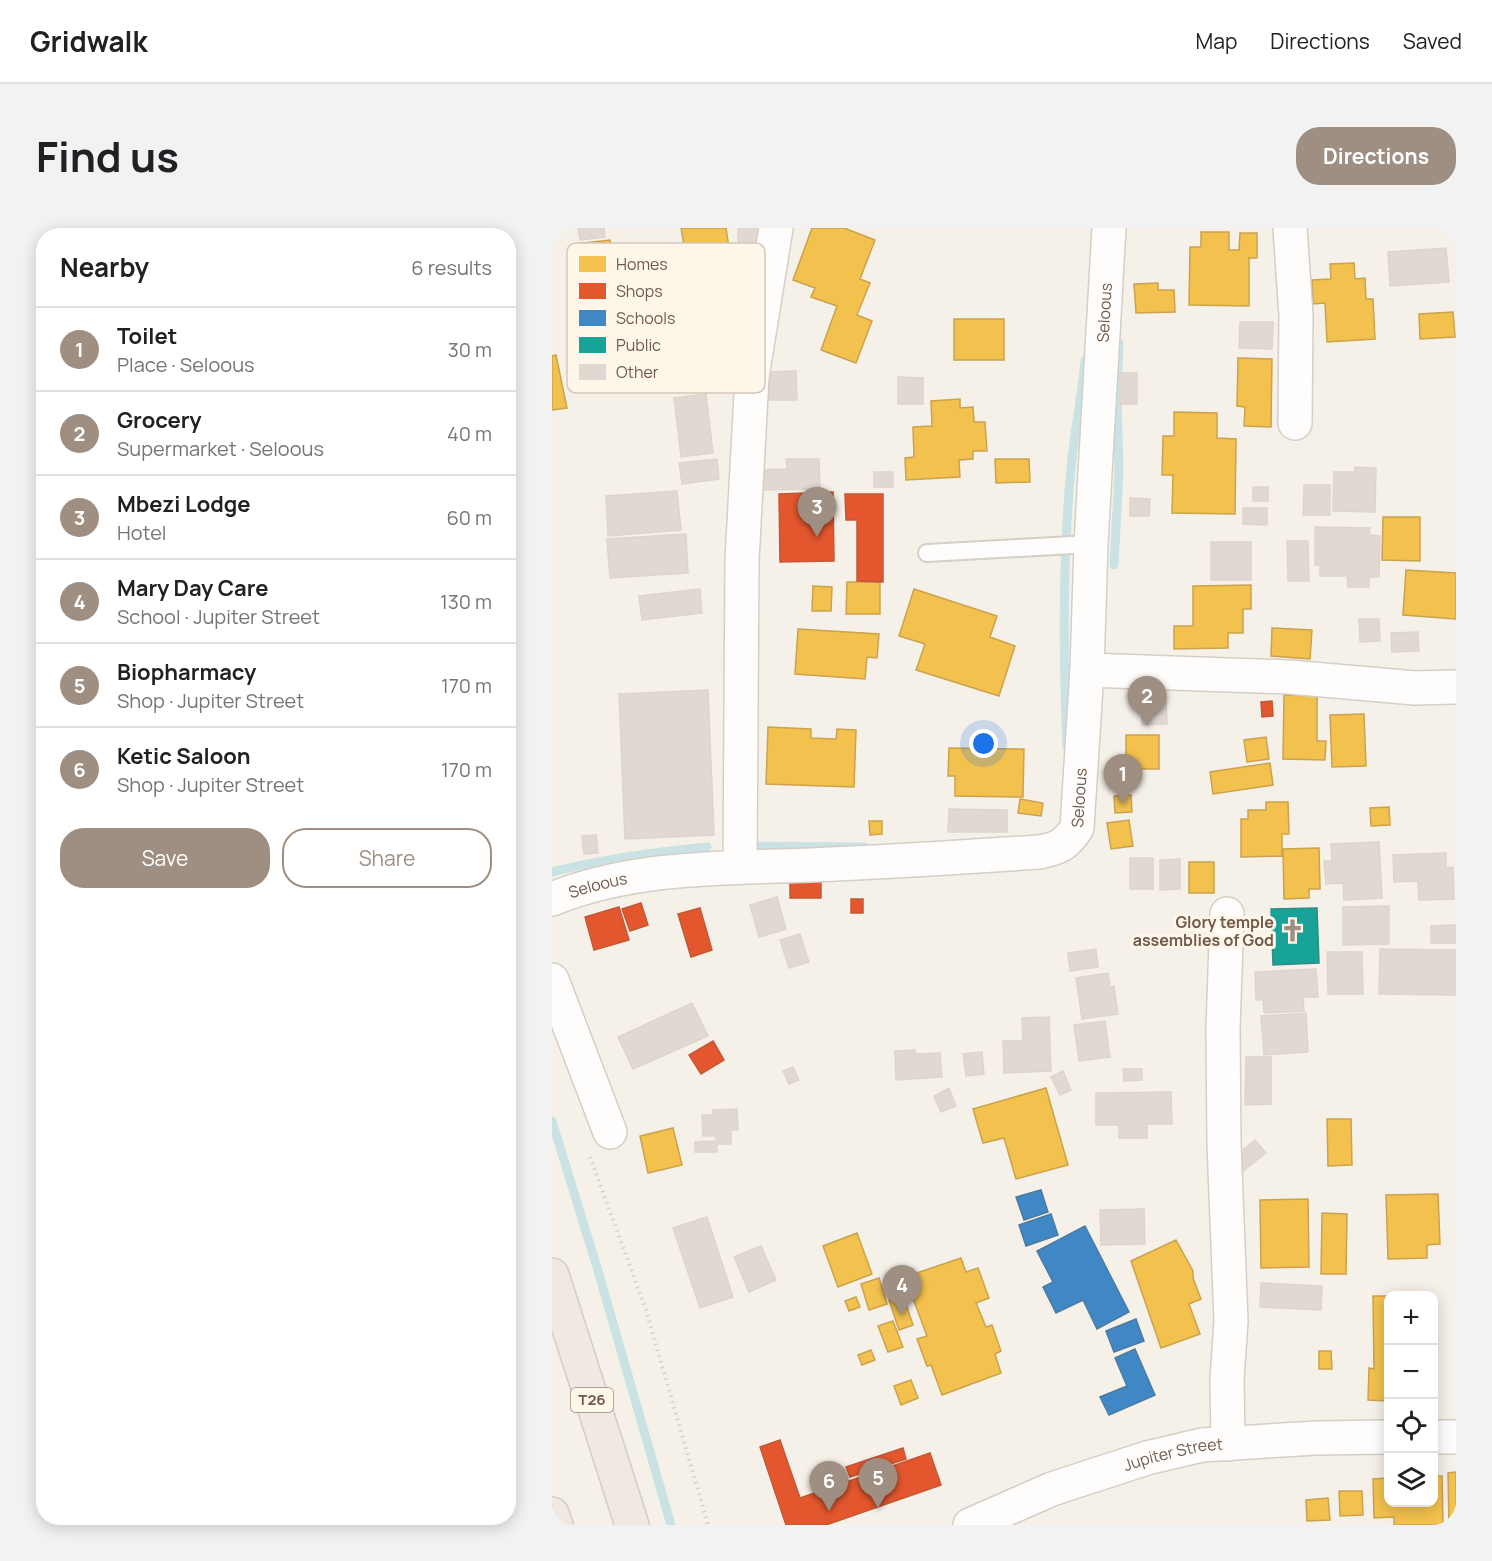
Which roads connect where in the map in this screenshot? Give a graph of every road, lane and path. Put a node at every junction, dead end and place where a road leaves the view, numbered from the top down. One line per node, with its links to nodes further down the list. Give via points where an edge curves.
1 (776, 228): 4 (street)
2 (1109, 228): 7 (street, Seloous)
3 (1290, 228): 6 (street, via 1296,316)
4 (765, 296)
5 (751, 393): 11 (street, via 742,560)
6 (1295, 423)
7 (1090, 544): 8 (lane); 9 (street, Seloous)
8 (927, 553)
9 (1087, 670): 10 (street); 11 (street, Seloous, via 1077,828 1066,844 1039,852)
10 (1456, 687)
11 (740, 867): 12 (street, Seloous, via 651,873)
12 (552, 899)
13 (1227, 914): 20 (street, via 1223,1028 1231,1322)
14 (552, 980): 15 (street)
15 (599, 1143): 24 (path)
16 (552, 1275): 23 (highway, T26)
17 (1384, 1437): 20 (street, Jupiter Street)
18 (1438, 1437): 19 (street)
19 (1456, 1437)
20 (1228, 1444): 25 (street, Jupiter Street, via 1202,1445 1147,1458 1052,1489)
21 (552, 1514): 22 (highway)
22 (556, 1525)
23 (632, 1525)
24 (708, 1525)
25 (970, 1525)

